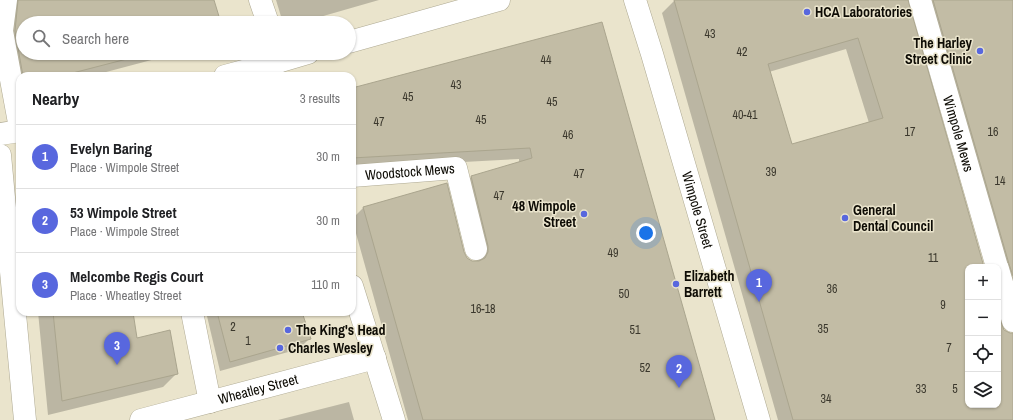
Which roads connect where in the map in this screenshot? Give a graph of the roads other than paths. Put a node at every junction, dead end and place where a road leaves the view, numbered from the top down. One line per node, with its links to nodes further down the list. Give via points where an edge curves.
1 (6, 0): 10 (street, via 2,31)
2 (260, 0): 6 (street)
3 (499, 0): 7 (street)
4 (635, 0): 26 (street, Wimpole Street)
5 (920, 0): 16 (street, Wimpole Mews)
6 (266, 16)
7 (356, 40)
8 (282, 63): 9 (street)
9 (243, 72)
10 (16, 107)
11 (16, 130): 12 (street)
12 (0, 134)
13 (0, 155): 23 (street)
14 (356, 176): 15 (street, Woodstock Mews, via 456,168)
15 (476, 249)
16 (997, 264)
17 (1001, 279): 20 (street, Wimpole Mews)
18 (356, 299): 21 (street)
19 (193, 316): 22 (street)
20 (1013, 321)
21 (375, 358): 22 (street, Wheatley Street); 25 (street)
22 (210, 402): 24 (street, Wheatley Street)
23 (24, 420)
24 (141, 420)
25 (394, 420)
26 (759, 420)

